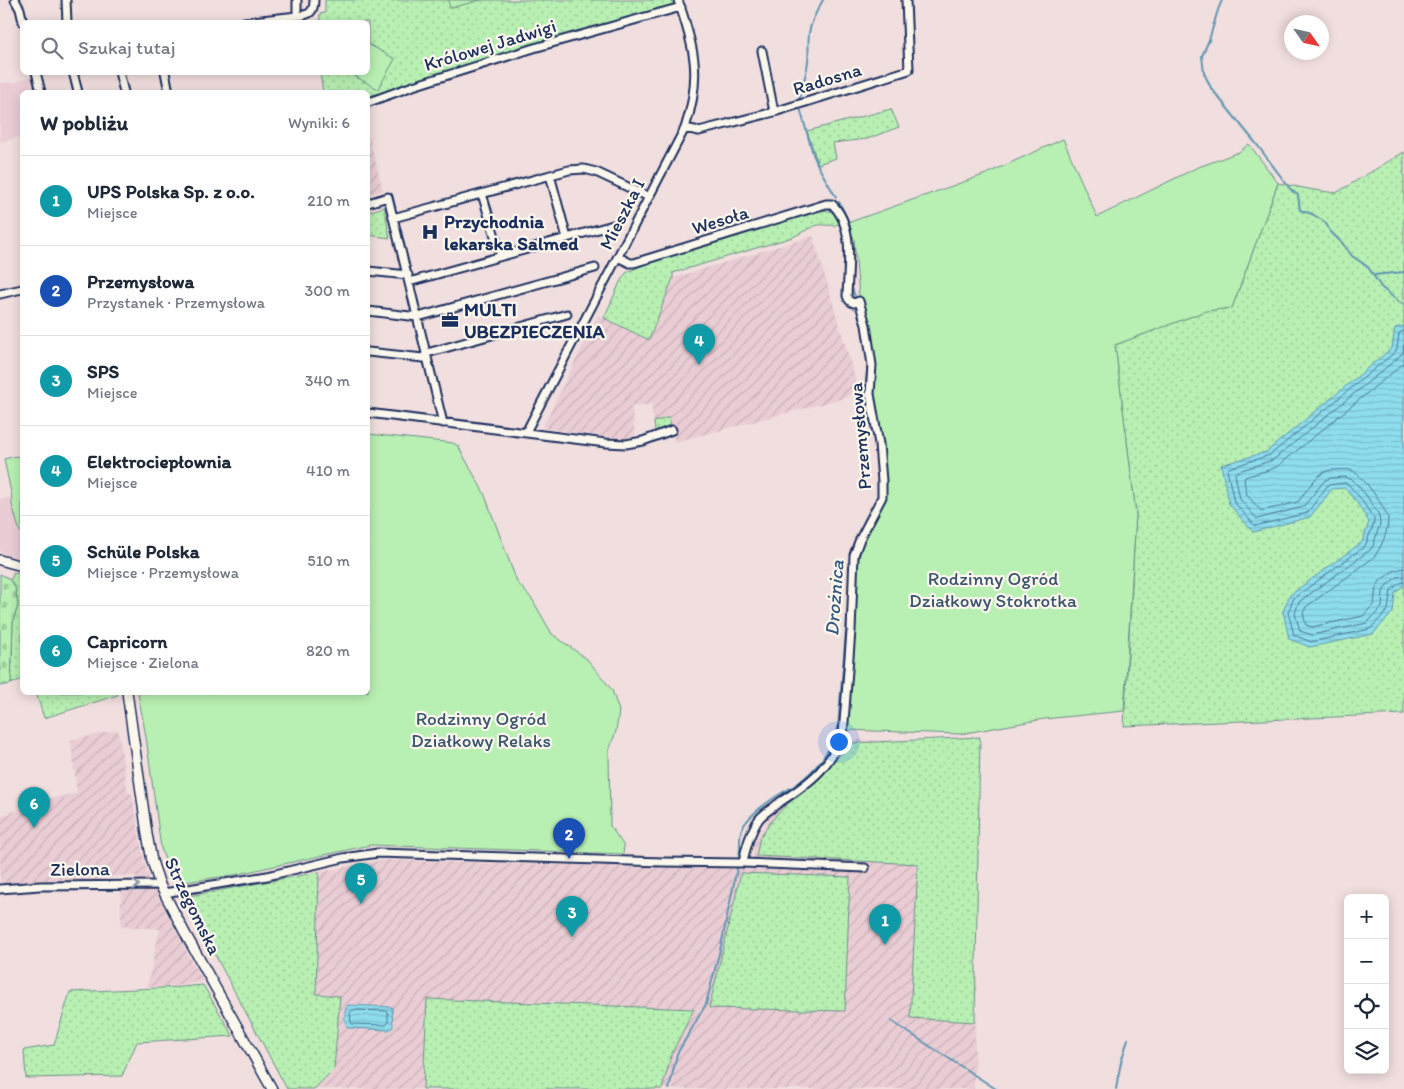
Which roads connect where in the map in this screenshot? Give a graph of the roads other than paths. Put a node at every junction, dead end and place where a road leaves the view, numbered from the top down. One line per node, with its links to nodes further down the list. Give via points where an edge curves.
1 (15, 0): 8 (street)
2 (66, 0): 9 (street)
3 (297, 0): 7 (street)
4 (314, 0): 7 (street, via 312,12)
5 (906, 0): 21 (street, Radosna, via 909,70)
6 (679, 4): 20 (street, Królowej Jadwigi); 22 (street, Mieszka I, via 692,45 696,72 694,98)
7 (297, 16): 10 (street)
8 (23, 20)
9 (66, 20)
10 (262, 20)
11 (762, 51): 21 (street)
12 (37, 75): 16 (street)
13 (74, 75): 17 (street)
14 (120, 75): 18 (street)
15 (165, 75): 19 (street)
16 (40, 90)
17 (78, 90)
18 (124, 90)
19 (169, 90)
20 (370, 102)
21 (774, 112): 22 (street, Radosna, via 699,131)
22 (685, 128): 25 (street, Mieszka I)
23 (550, 175): 24 (street); 25 (street, via 584,169); 30 (street)
24 (482, 194): 28 (street); 31 (street)
25 (649, 197): 32 (street, Mieszka I)
26 (370, 202): 28 (street, via 388,198)
27 (832, 204): 32 (street, Wesoła, via 634,263); 50 (street, Przemysłowa, via 841,216 848,237 847,296 851,302 859,301 866,325 882,497 854,555 843,736 820,771 759,820)
28 (394, 218): 35 (street)
29 (613, 225): 30 (street)
30 (567, 238): 31 (street)
31 (500, 256): 35 (street)
32 (618, 257): 46 (street, Mieszka I)
33 (595, 268): 40 (street)
34 (370, 271): 35 (street)
35 (408, 279): 40 (street)
36 (20, 289): 37 (street)
37 (0, 294)
38 (370, 311): 40 (street)
39 (567, 314): 42 (street)
40 (418, 317): 42 (street)
41 (370, 352): 42 (street, via 419,358)
42 (427, 353): 44 (street)
43 (370, 413): 44 (street)
44 (443, 423): 46 (street)
45 (672, 430): 46 (street, via 626,444)
46 (526, 432)
47 (0, 560): 48 (main road)
48 (20, 565)
49 (127, 695): 53 (main road, Strzegomska, via 147,834)
50 (744, 863): 51 (street); 53 (street, via 378,853 267,876)
51 (865, 868)
52 (0, 889): 53 (street, Zielona, one-way to 53, via 40,886)
53 (162, 889): 54 (main road, Strzegomska)
54 (272, 1089)

